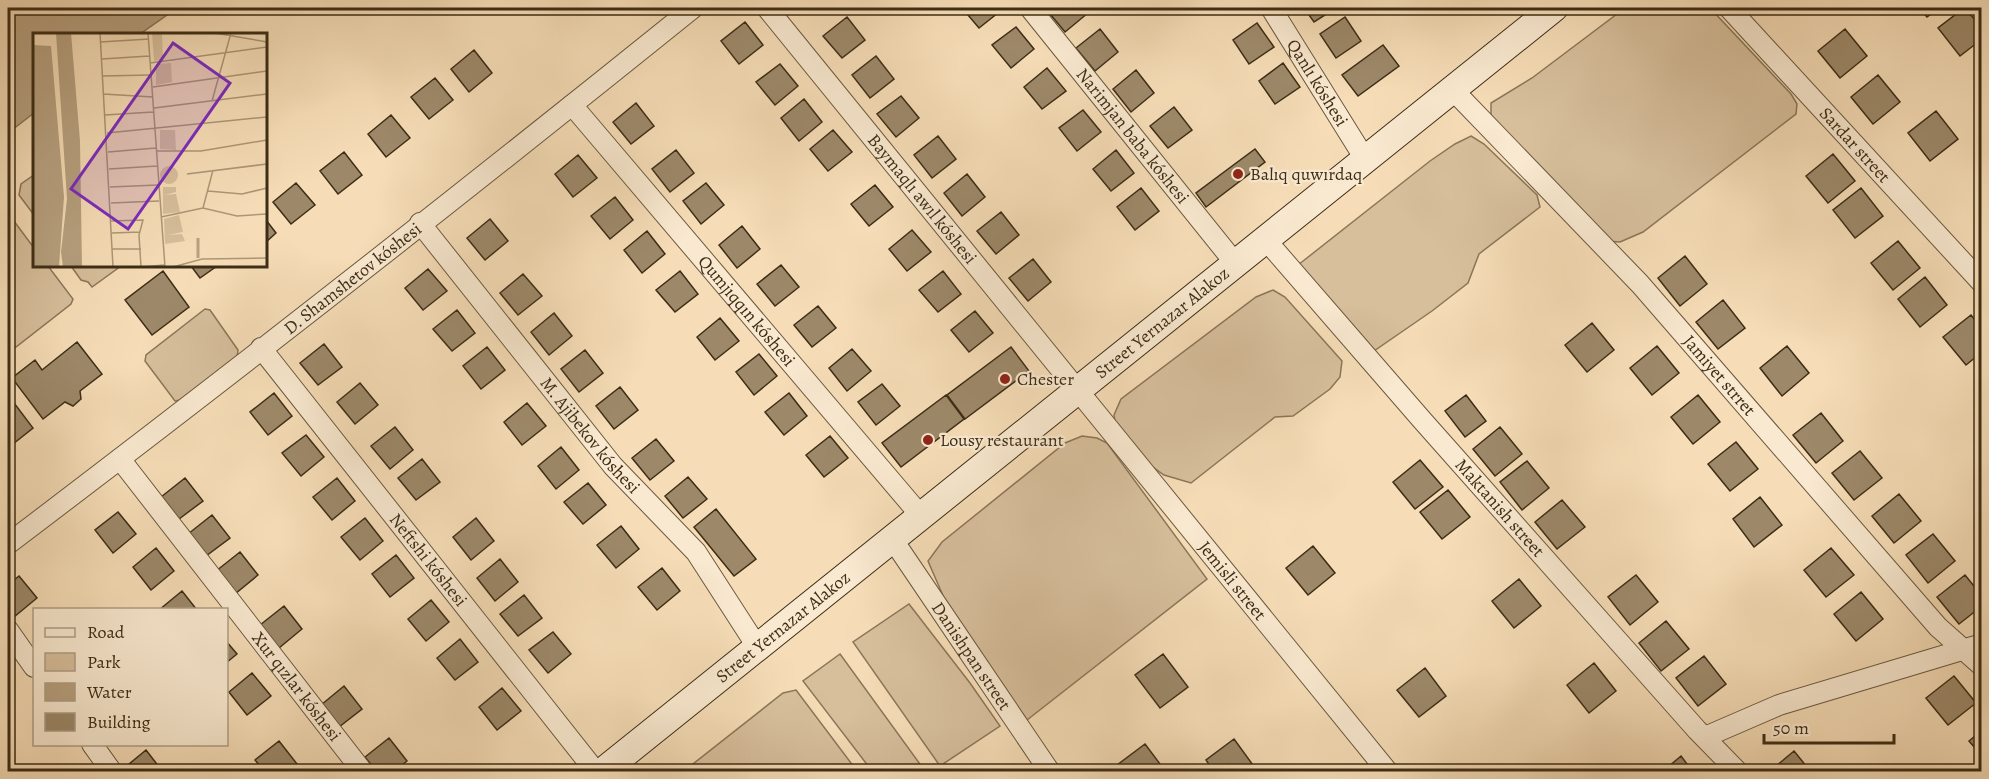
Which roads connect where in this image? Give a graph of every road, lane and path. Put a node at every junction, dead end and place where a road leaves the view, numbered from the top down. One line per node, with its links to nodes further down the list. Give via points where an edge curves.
1 (693, 8): 8 (street, D. Shamshetov kóshesi)
2 (767, 8): 15 (street, Baymaqlı awıl kóshesi)
3 (1030, 8): 12 (street, Narimjan baba kóshesi)
4 (1271, 8): 9 (street, Qanlı kóshesi)
5 (1551, 8): 7 (main road, Street Yernazar Alakoz)
6 (1729, 8): 13 (street, Sardar street)
7 (1452, 90): 9 (main road, Street Yernazar Alakoz); 21 (street, Jamiyet strret, via 1640,284 1938,627)
8 (572, 105): 10 (street, D. Shamshetov kóshesi); 17 (street, Qumjıqqın kóshesi)
9 (1365, 159): 11 (main road, Street Yernazar Alakoz)
10 (420, 223): 14 (street, D. Shamshetov kóshesi); 22 (street, M. Ajibekov kóshesi, via 613,466 696,552)
11 (1265, 239): 12 (main road, Street Yernazar Alakoz); 25 (street, Maktanish street)
12 (1235, 263): 15 (main road, Street Yernazar Alakoz)
13 (1982, 283)
14 (261, 348): 16 (street, D. Shamshetov kóshesi); 29 (street, Neftshi kóshesi)
15 (1078, 389): 17 (main road, Street Yernazar Alakoz); 32 (street, Jemisli street)
16 (120, 459): 19 (street, D. Shamshetov kóshesi); 28 (street, Xur qızlar kóshesi)
17 (921, 516): 18 (main road, Street Yernazar Alakoz)
18 (892, 540): 22 (main road, Street Yernazar Alakoz); 31 (street, Danishpan street)
19 (8, 544)
20 (8, 630): 23 (street)
21 (1972, 646): 24 (street, Jamiyet strret); 25 (street, via 1779,705)
22 (758, 648): 30 (main road, Street Yernazar Alakoz)
23 (33, 666)
24 (1982, 666)
25 (1706, 737): 33 (street, Maktanish street)
26 (93, 746): 27 (street)
27 (112, 771)
28 (363, 771)
29 (596, 771)
30 (602, 771)
31 (1050, 771)
32 (1388, 771)
33 (1738, 771)

